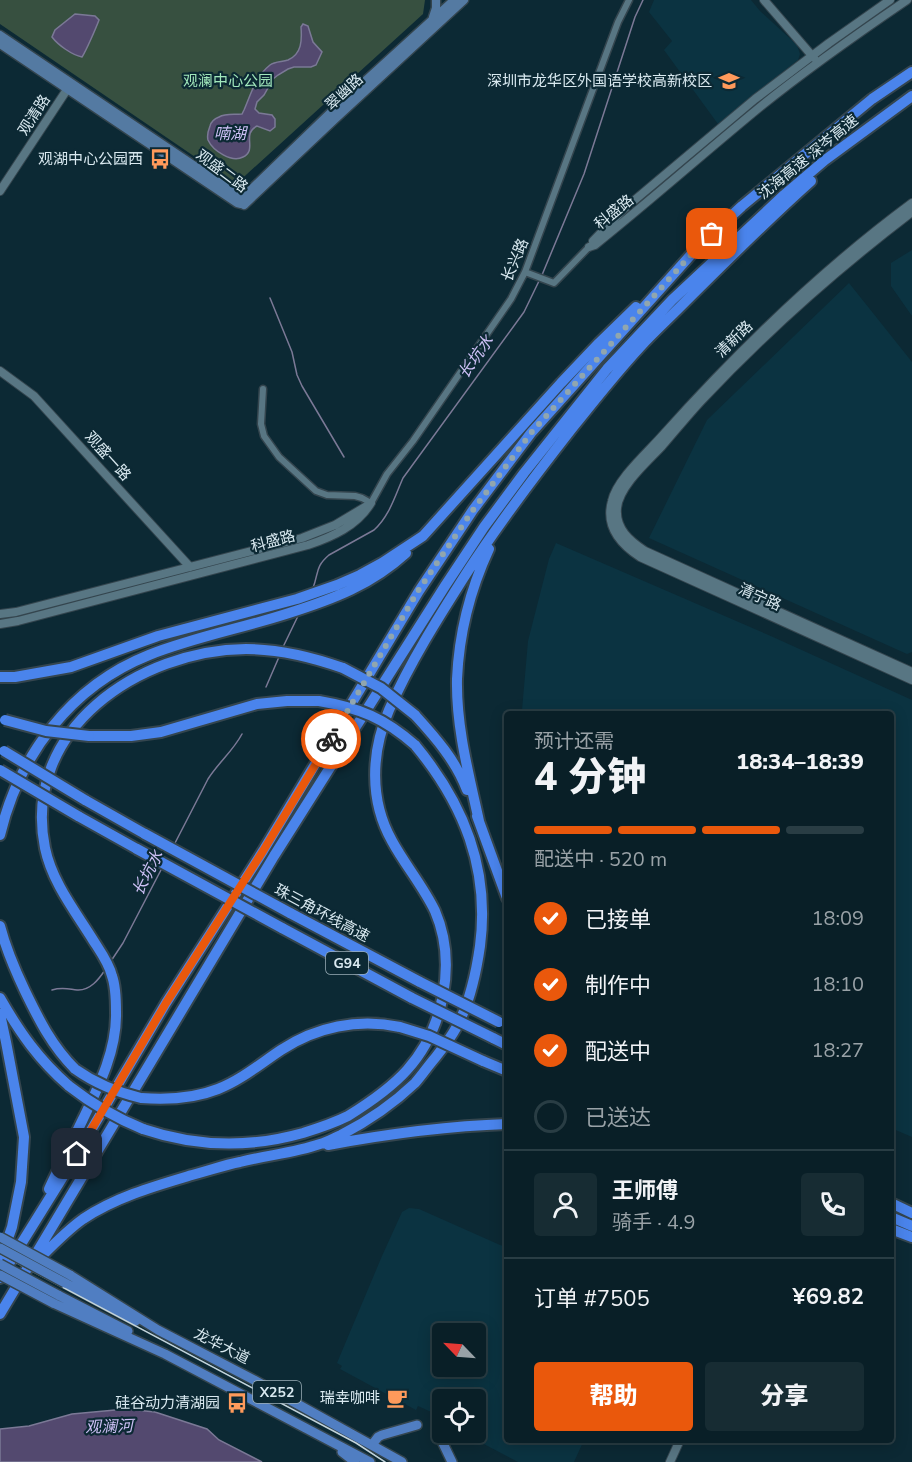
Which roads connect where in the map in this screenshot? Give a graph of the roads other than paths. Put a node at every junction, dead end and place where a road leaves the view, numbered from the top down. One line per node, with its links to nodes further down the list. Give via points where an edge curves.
1 (436, 0): 7 (main road)
2 (461, 0): 7 (main road, 翠幽路); 17 (main road, 翠幽路)
3 (629, 0): 22 (street, 长兴路)
4 (764, 0): 10 (street)
5 (890, 0): 10 (street, 科盛路)
6 (907, 0): 11 (street, 科盛路)
7 (432, 20): 17 (main road, 翠幽路, via 330,113)
8 (0, 35): 13 (main road, 观盛二路)
9 (0, 44): 13 (main road, 观盛二路)
10 (812, 55): 11 (street); 20 (street, 科盛路, via 624,209)
11 (818, 63): 20 (street, 科盛路)
12 (912, 72): 21 (highway, 沈海高速 深岑高速, via 872,99)
13 (69, 86): 16 (street, 观清路); 17 (main road, 观盛二路)
14 (912, 96): 15 (highway, 沈海高速 深岑高速)
15 (877, 121): 26 (highway, via 769,218 641,346); 60 (highway, 沈海高速 深岑高速, via 784,195 637,335 564,421 491,518 274,856)
16 (0, 191)
17 (241, 202)
18 (912, 203): 27 (street, 清新路, via 819,278 696,397 620,484 612,500)
19 (912, 212): 27 (street, 清新路, via 823,283 701,401 625,488)
20 (589, 247): 22 (street, via 554,283)
21 (697, 248): 28 (highway, via 599,342); 53 (highway, 沈海高速 深岑高速, via 531,433 418,591)
22 (525, 272): 25 (street, 长兴路, via 511,299 387,474)
23 (0, 371): 29 (street, 观盛一路, via 34,396)
24 (263, 389): 25 (street, via 261,424 264,436 279,457 316,490 327,495 355,496)
25 (371, 503): 29 (street, 科盛路, via 313,534); 31 (street, 科盛路, via 354,523 308,545)
26 (511, 508): 37 (highway, via 481,565 460,642 460,718); 41 (highway, bridge, via 431,629 392,704 377,747 374,782 380,814 435,912 445,949 441,1006 419,1055 398,1080 365,1106 318,1129 255,1143 179,1140 104,1111 69,1086 24,1038)
27 (615, 522): 32 (street, 清宁路, via 617,537 640,557)
28 (423, 536): 33 (highway, via 360,575 297,599 158,636 71,667); 38 (highway, via 394,564 352,591 148,656 86,693 62,715 29,759)
29 (189, 567): 30 (street, 科盛路)
30 (0, 614)
31 (0, 624)
32 (912, 674)
33 (0, 678)
34 (2, 719): 47 (highway, bridge, via 46,731 131,736 161,732 257,704 319,701 360,711 397,729 433,767 467,828 481,880 483,921 470,996 456,1028 439,1052 416,1082 388,1107 322,1144)
35 (2, 750): 43 (highway, 珠三角环线高速 / G94, bridge, via 145,834)
36 (0, 770): 44 (highway, G94, bridge, via 282,928)
37 (479, 821): 39 (highway); 53 (highway, bridge, via 451,759 415,715 381,688 319,660 272,650 225,650 197,655 143,674 97,703 70,731 52,766 42,829 57,882 112,975 116,992 115,1036 88,1109)
38 (0, 835)
39 (504, 890)
40 (0, 926): 45 (highway, bridge, via 36,1016 52,1042 75,1069 93,1081 141,1098 183,1098 218,1089 292,1043 359,1023 400,1027 429,1036)
41 (0, 998)
42 (0, 1014): 57 (highway, via 24,1137 21,1182)
43 (503, 1024)
44 (504, 1044)
45 (504, 1070)
46 (504, 1124): 47 (highway, via 441,1127)
47 (290, 1152): 60 (highway, via 170,1182 101,1208 57,1241 34,1264)
48 (894, 1204): 49 (highway)
49 (912, 1213)
50 (894, 1218): 51 (highway)
51 (912, 1226)
52 (894, 1230): 54 (highway)
53 (27, 1235): 58 (highway, 沈海高速 深岑高速)
54 (912, 1237)
55 (0, 1238): 59 (main road, 龙华大道 / X252, bridge)
56 (0, 1248): 59 (main road, 龙华大道 / X252, bridge)
57 (0, 1262): 61 (main road, X252, bridge)
58 (0, 1276): 61 (main road, X252, bridge)
59 (68, 1279): 67 (main road, 龙华大道 / X252, via 130,1319 158,1330)
60 (9, 1299): 62 (highway, 沈海高速 深岑高速)
61 (56, 1299): 64 (main road, X252, via 144,1339)
62 (0, 1314)
63 (417, 1425): 67 (main road, via 382,1435)
64 (318, 1436): 69 (main road); 70 (main road, X252)
65 (443, 1443): 71 (main road)
66 (679, 1443): 72 (street)
67 (372, 1445): 68 (main road, 龙华大道 / X252)
68 (398, 1461)
69 (355, 1462)
70 (370, 1462)
71 (452, 1462)
72 (670, 1462)

